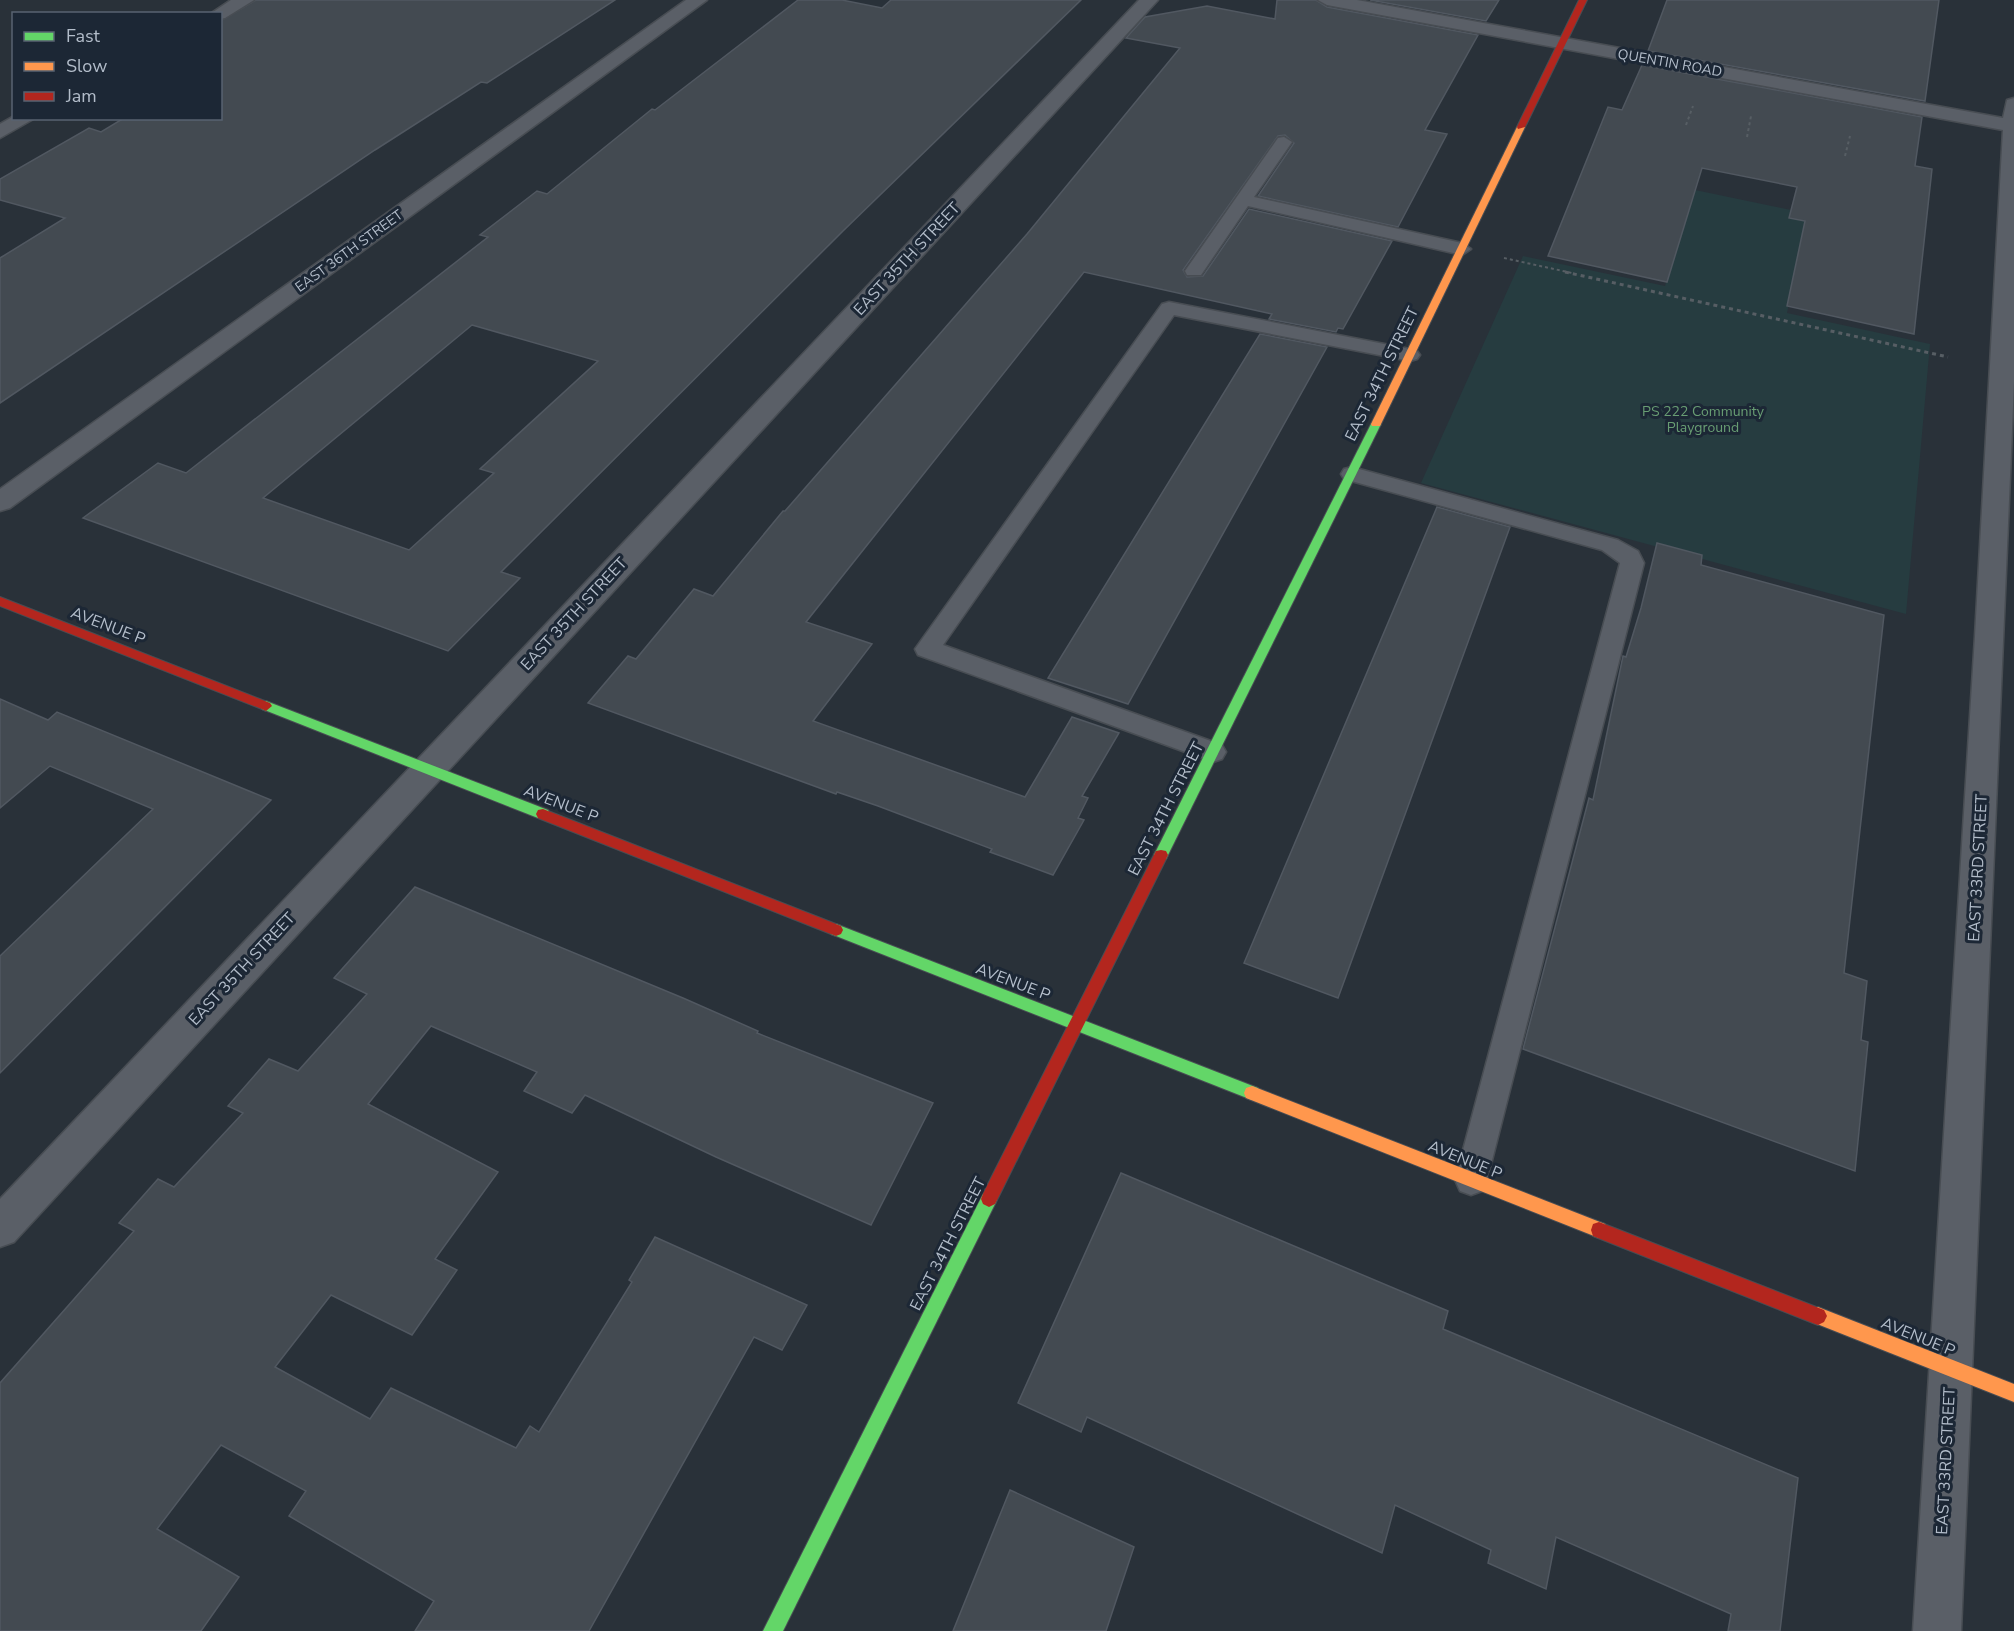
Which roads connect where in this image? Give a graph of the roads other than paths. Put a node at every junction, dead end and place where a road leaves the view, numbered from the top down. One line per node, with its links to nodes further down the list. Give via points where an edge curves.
1 (244, 0): 6 (street)
2 (698, 0): 17 (street, EAST 36TH STREET)
3 (1149, 0): 20 (street, EAST 35TH STREET)
4 (1326, 0): 7 (street, QUENTIN ROAD)
5 (1583, 0): 7 (street, EAST 34TH STREET)
6 (222, 12)
7 (1562, 43): 8 (street, QUENTIN ROAD); 13 (street, EAST 34TH STREET)
8 (2014, 119): 24 (street, EAST 33RD STREET)
9 (21, 120): 10 (street)
10 (0, 132)
11 (1284, 142): 12 (lane)
12 (1243, 200): 13 (lane); 14 (lane)
13 (1462, 249): 15 (street, EAST 34TH STREET)
14 (1194, 271)
15 (1410, 355): 16 (street, EAST 34TH STREET); 19 (lane, via 1168,308 927,649)
16 (1352, 474): 19 (street, EAST 34TH STREET); 22 (lane, via 1610,545 1630,556 1632,563)
17 (0, 502)
18 (0, 601): 20 (street, AVENUE P)
19 (1213, 752): 21 (street, EAST 34TH STREET)
20 (429, 769): 21 (street, AVENUE P); 23 (street, EAST 35TH STREET)
21 (1077, 1024): 22 (street, AVENUE P); 26 (street, EAST 34TH STREET)
22 (1471, 1180): 24 (street, AVENUE P)
23 (0, 1228)
24 (1951, 1368): 25 (street, AVENUE P); 27 (street, EAST 33RD STREET)
25 (2014, 1393)
26 (772, 1631)
27 (1937, 1631)

